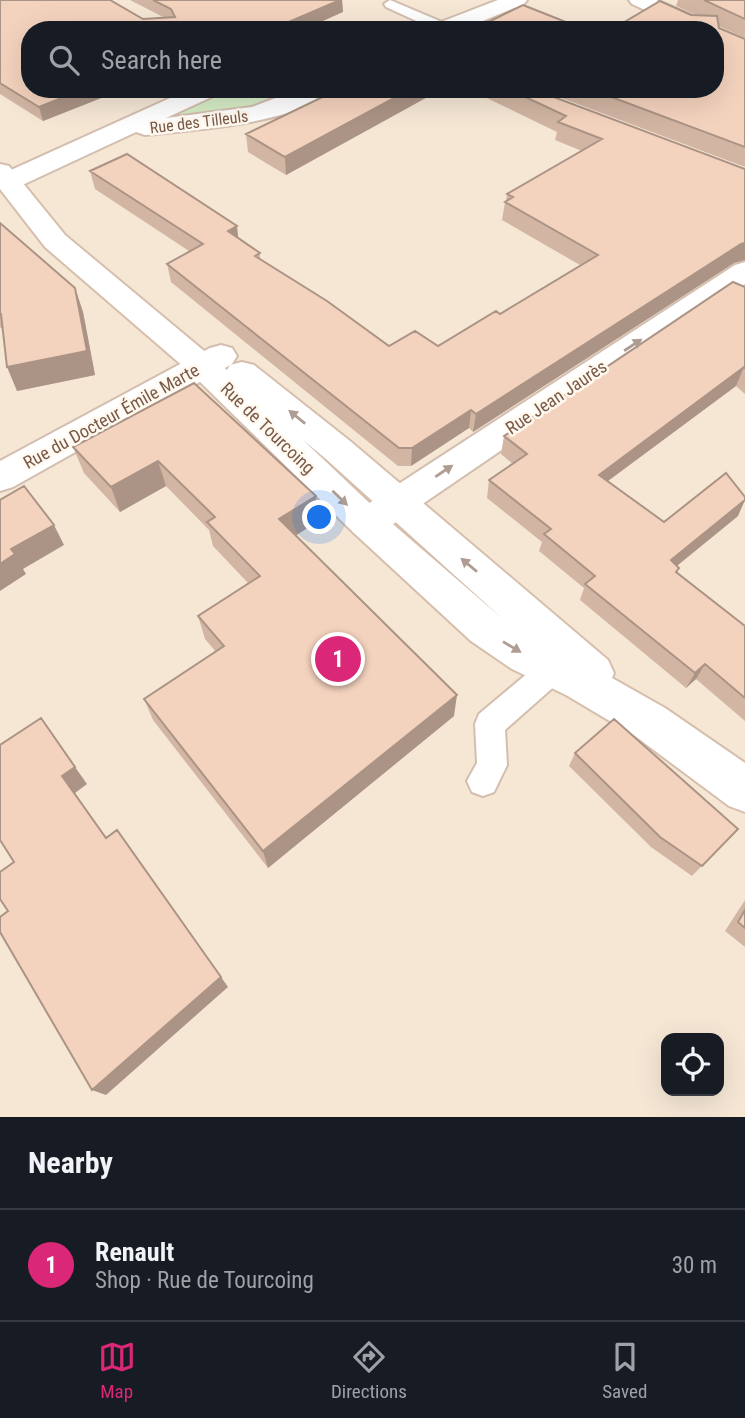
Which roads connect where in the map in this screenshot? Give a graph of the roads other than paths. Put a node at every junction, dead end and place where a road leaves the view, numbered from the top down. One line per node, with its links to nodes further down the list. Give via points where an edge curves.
1 (517, 0): 5 (street)
2 (639, 0): 6 (street)
3 (390, 4): 4 (lane)
4 (426, 21)
5 (463, 21)
6 (687, 21)
7 (191, 98): 9 (street, Rue des Tilleuls)
8 (300, 98): 9 (street, Rue des Tilleuls, via 246,117)
9 (118, 133): 10 (street, Rue des Tilleuls)
10 (4, 176): 12 (street, Rue de Tourcoing, via 55,241)
11 (737, 286): 14 (street, Rue Jean Jaurès, one-way to 11)
12 (212, 361): 13 (street, Rue du Docteur Émile Marte); 14 (street, Rue de Tourcoing, one-way to 12); 15 (street, Rue de Tourcoing, one-way to 15)
13 (0, 477)
14 (398, 502): 15 (street, Rue Jean Jaurès); 16 (street, Rue de Tourcoing, one-way to 14)
15 (367, 523): 16 (street, Rue de Tourcoing, one-way to 16, via 485,629 527,656)
16 (562, 661): 17 (lane, via 489,724 492,765); 18 (street, Rue de Tourcoing)
17 (483, 781)
18 (743, 789)

